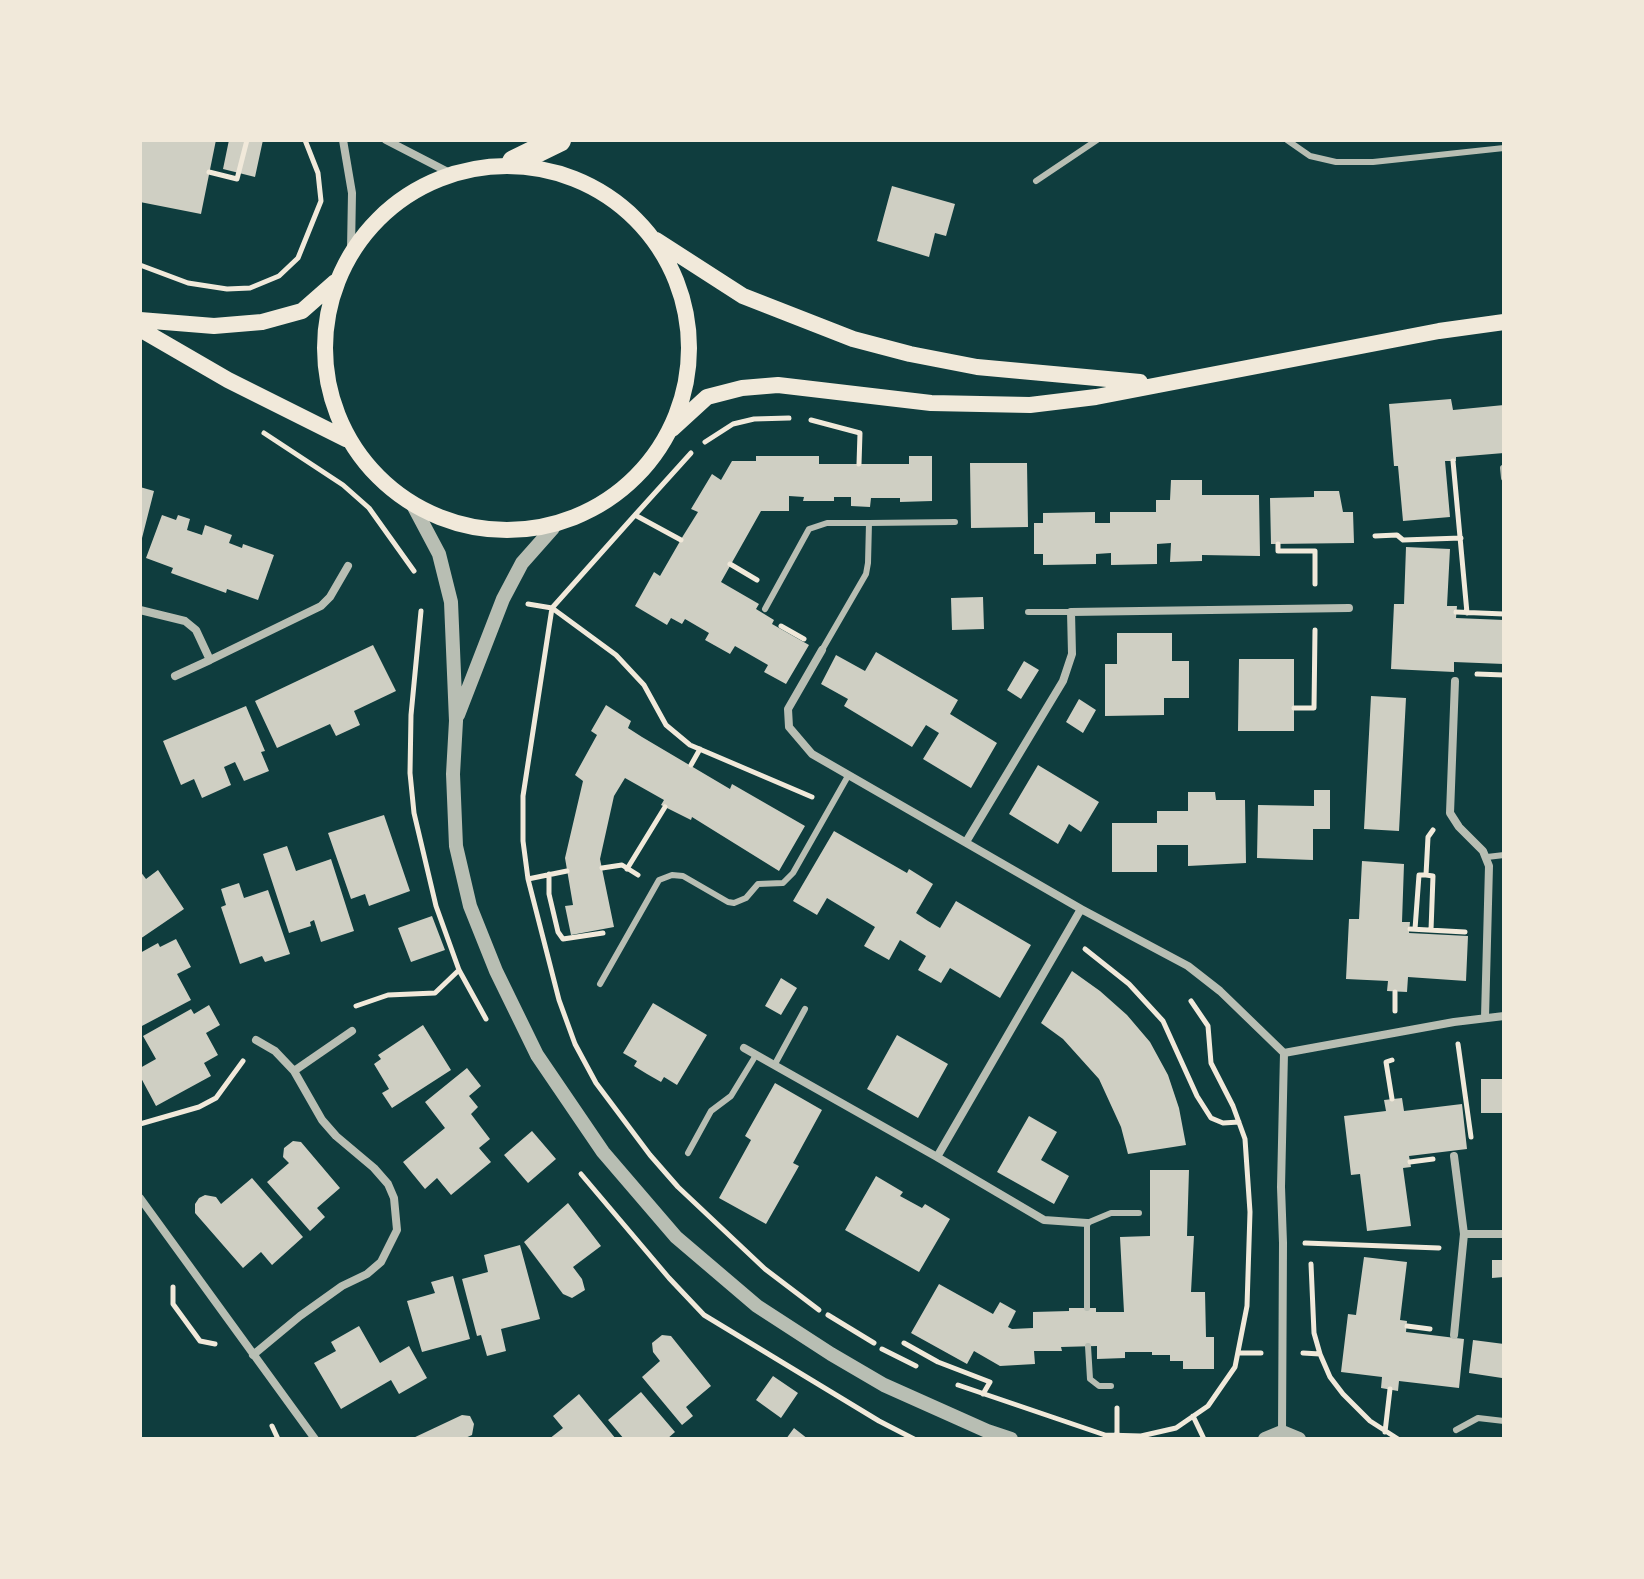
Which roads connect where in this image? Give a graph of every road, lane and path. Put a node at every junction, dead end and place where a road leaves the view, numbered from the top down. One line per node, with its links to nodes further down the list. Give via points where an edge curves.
1 (247, 140): 10 (path, via 237,179)
2 (305, 140): 15 (path, via 318,173 321,201 298,258 279,276 250,288 227,289 188,283)
3 (343, 140): 14 (street, via 352,193)
4 (386, 140): 11 (street)
5 (559, 140): 9 (highway)
6 (1097, 140): 12 (lane)
7 (1287, 140): 8 (lane, via 1310,156 1336,162)
8 (1504, 148)
9 (514, 162): 11 (main road); 13 (main road, via 579,178 625,206)
10 (209, 172)
11 (448, 172): 14 (main road, via 412,194)
12 (1036, 181)
13 (655, 239): 20 (main road, via 743,296 853,339 977,367); 23 (main road, via 679,292 690,341 686,387)
14 (351, 249): 16 (main road)
15 (140, 265)
16 (335, 282): 17 (main road, via 302,311 262,322 214,326); 24 (main road, via 324,329 325,375)
17 (140, 320)
18 (1504, 322): 20 (main road)
19 (140, 329): 24 (main road)
20 (1158, 383): 23 (main road, via 1030,405 931,403 778,385 742,388 707,397)
21 (792, 418): 30 (path, via 754,419 711,437)
22 (807, 419): 26 (path, via 860,433)
23 (670, 431): 33 (main road, via 633,480)
24 (346, 439): 29 (main road, via 369,469)
25 (1453, 461): 35 (path)
26 (859, 464)
27 (1503, 468): 28 (lane)
28 (1504, 478)
29 (413, 505): 33 (main road, via 466,526 504,531); 52 (street, via 439,554 451,602)
30 (635, 515): 36 (path); 39 (path)
31 (955, 522): 32 (lane)
32 (869, 523): 41 (lane, via 827,523 809,529); 48 (lane, via 866,574)
33 (553, 528): 38 (street, via 522,563)
34 (1375, 536): 35 (path)
35 (1461, 538): 46 (path)
36 (681, 540)
37 (348, 566): 49 (street, via 321,606)
38 (503, 599): 39 (path); 52 (street)
39 (552, 608): 53 (path, via 630,669 666,725)
40 (1349, 608): 44 (street)
41 (765, 609): 48 (path, via 778,618 776,623)
42 (140, 610): 49 (street, via 185,621 196,630)
43 (1028, 612): 44 (lane)
44 (1071, 612): 59 (street, via 1072,654 1063,681)
45 (1456, 612): 46 (path)
46 (1467, 613): 47 (path)
47 (1504, 614)
48 (822, 650): 55 (street, via 788,709 789,727 812,754)
49 (210, 660): 50 (street)
50 (175, 676)
51 (1455, 681): 58 (street, via 1450,805)
52 (456, 721): 121 (street, via 456,846 470,906 537,1055 603,1152 676,1237 757,1306 884,1385)
53 (700, 749): 54 (path); 56 (path)
54 (691, 765)
55 (848, 776): 56 (lane); 59 (street)
56 (831, 806): 68 (lane, via 783,883 758,884 734,903 677,875 665,877)
57 (665, 807): 63 (path)
58 (1454, 821): 61 (street); 66 (path, via 1429,834)
59 (966, 842): 69 (street)
60 (1504, 855): 61 (lane)
61 (1487, 857): 71 (street)
62 (602, 868): 63 (path)
63 (627, 869): 68 (path)
64 (567, 871): 65 (path)
65 (549, 874): 67 (path); 72 (path, via 558,932 563,939)
66 (1426, 875): 70 (path, via 1433,876); 70 (path, via 1419,875 1412,929)
67 (528, 879)
68 (656, 887): 75 (lane)
69 (1081, 909): 73 (street); 85 (street, via 1205,978)
70 (1431, 930): 71 (path)
71 (1487, 933): 78 (street)
72 (580, 937)
73 (1065, 937): 91 (path, via 1129,984 1163,1021 1211,1118); 95 (street)
74 (459, 970): 80 (path, via 435,993 363,1002 344,1013)
75 (600, 984)
76 (805, 1009): 88 (lane)
77 (1504, 1016): 78 (street)
78 (1485, 1017): 79 (street)
79 (1454, 1022): 82 (path); 85 (street)
80 (352, 1031): 89 (street)
81 (256, 1040): 89 (street); 92 (path, via 216,1098)
82 (1458, 1046): 84 (path); 94 (path, via 1473,1154)
83 (744, 1048): 86 (street)
84 (1445, 1048)
85 (1284, 1053): 102 (street)
86 (756, 1055): 88 (street); 93 (lane, via 731,1096 711,1111)
87 (1397, 1059): 90 (path, via 1386,1062)
88 (775, 1064): 95 (street)
89 (294, 1071): 111 (street, via 322,1120 388,1184 397,1230 381,1262)
90 (1392, 1099)
91 (1239, 1122)
92 (140, 1124)
93 (688, 1153)
94 (1454, 1156): 96 (path); 100 (street)
95 (937, 1157): 99 (street, via 1044,1220)
96 (1410, 1162)
97 (140, 1198): 111 (street)
98 (1139, 1213): 99 (lane, via 1111,1213)
99 (1087, 1223): 105 (lane)
100 (1464, 1234): 101 (street); 104 (street)
101 (1504, 1234)
102 (1283, 1243): 103 (path); 109 (street)
103 (1310, 1244): 104 (path); 110 (path)
104 (1464, 1249): 106 (street)
105 (1087, 1308)
106 (1454, 1335)
107 (904, 1343): 114 (path, via 990,1382)
108 (1088, 1346): 112 (lane, via 1090,1379)
109 (1282, 1352): 110 (path); 118 (street)
110 (1320, 1354): 119 (path, via 1343,1394)
111 (253, 1355): 120 (street)
112 (1111, 1386)
113 (1390, 1389): 119 (path)
114 (983, 1394)
115 (1193, 1416): 122 (path)
116 (1504, 1421): 117 (lane, via 1478,1418)
117 (1456, 1430)
118 (1282, 1432): 123 (street); 124 (street)
119 (1385, 1432): 125 (path)
120 (315, 1439)
121 (1011, 1439)
122 (1204, 1439)
123 (1265, 1439)
124 (1299, 1439)
125 (1398, 1439)

